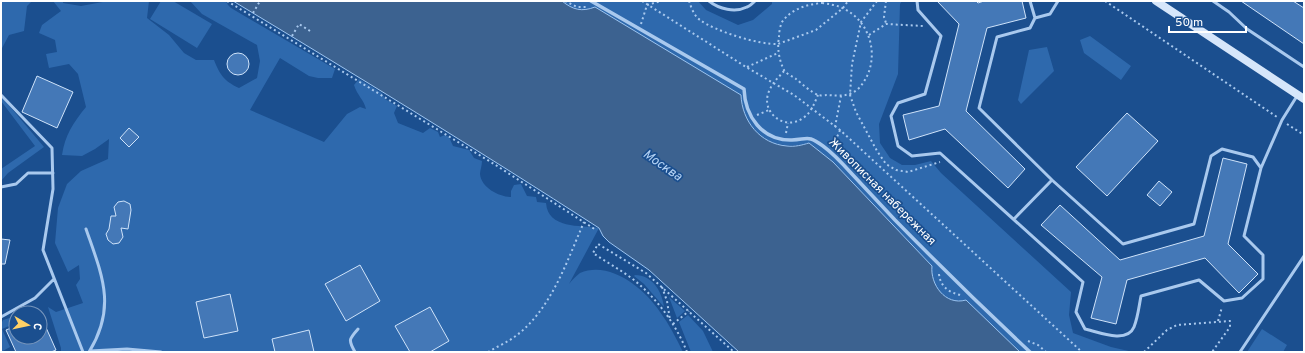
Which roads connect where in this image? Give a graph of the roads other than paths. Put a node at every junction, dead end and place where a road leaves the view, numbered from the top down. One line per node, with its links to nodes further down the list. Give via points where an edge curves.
1 (591, 1): 27 (street, Живописная набережная, via 744,89 751,117 764,131 773,136 792,140 810,138 824,146 970,295)
2 (709, 1): 3 (lane, via 717,7 728,9 747,7)
3 (755, 1)
4 (917, 1): 17 (lane, via 918,10 941,36 925,94 898,103 891,116 898,146 912,156 940,153)
5 (1030, 1): 9 (lane)
6 (1058, 1): 9 (lane, via 1050,14)
7 (1156, 1): 12 (main road)
8 (1213, 1): 10 (lane, via 1247,29)
9 (1035, 18): 15 (lane, via 1030,28 997,37 979,108)
10 (1304, 67)
11 (1, 95): 14 (lane, via 52,148)
12 (1301, 97): 13 (lane, via 1282,120)
13 (1261, 168): 15 (lane, via 1253,157 1222,149 1211,156 1194,224 1123,244); 17 (lane, via 1244,236 1263,255 1263,279 1242,298 1224,301 1199,280 1141,296 1134,328 1127,335 1117,337 1085,329 1076,312 1083,282)
14 (53, 173): 16 (lane, via 28,173 16,184); 20 (lane, via 53,190 43,250)
15 (1052, 180): 17 (lane)
16 (1, 187)
17 (1014, 219)
18 (86, 229): 24 (lane, via 103,279 106,304 104,318)
19 (1304, 256): 28 (lane)
20 (54, 279): 21 (lane, via 35,298); 23 (lane)
21 (1, 317)
22 (358, 329): 26 (lane, via 351,337 350,343)
23 (83, 352)
24 (90, 352): 25 (lane, via 127,349)
25 (161, 352)
26 (355, 352)
27 (1030, 352)
28 (1240, 352)

